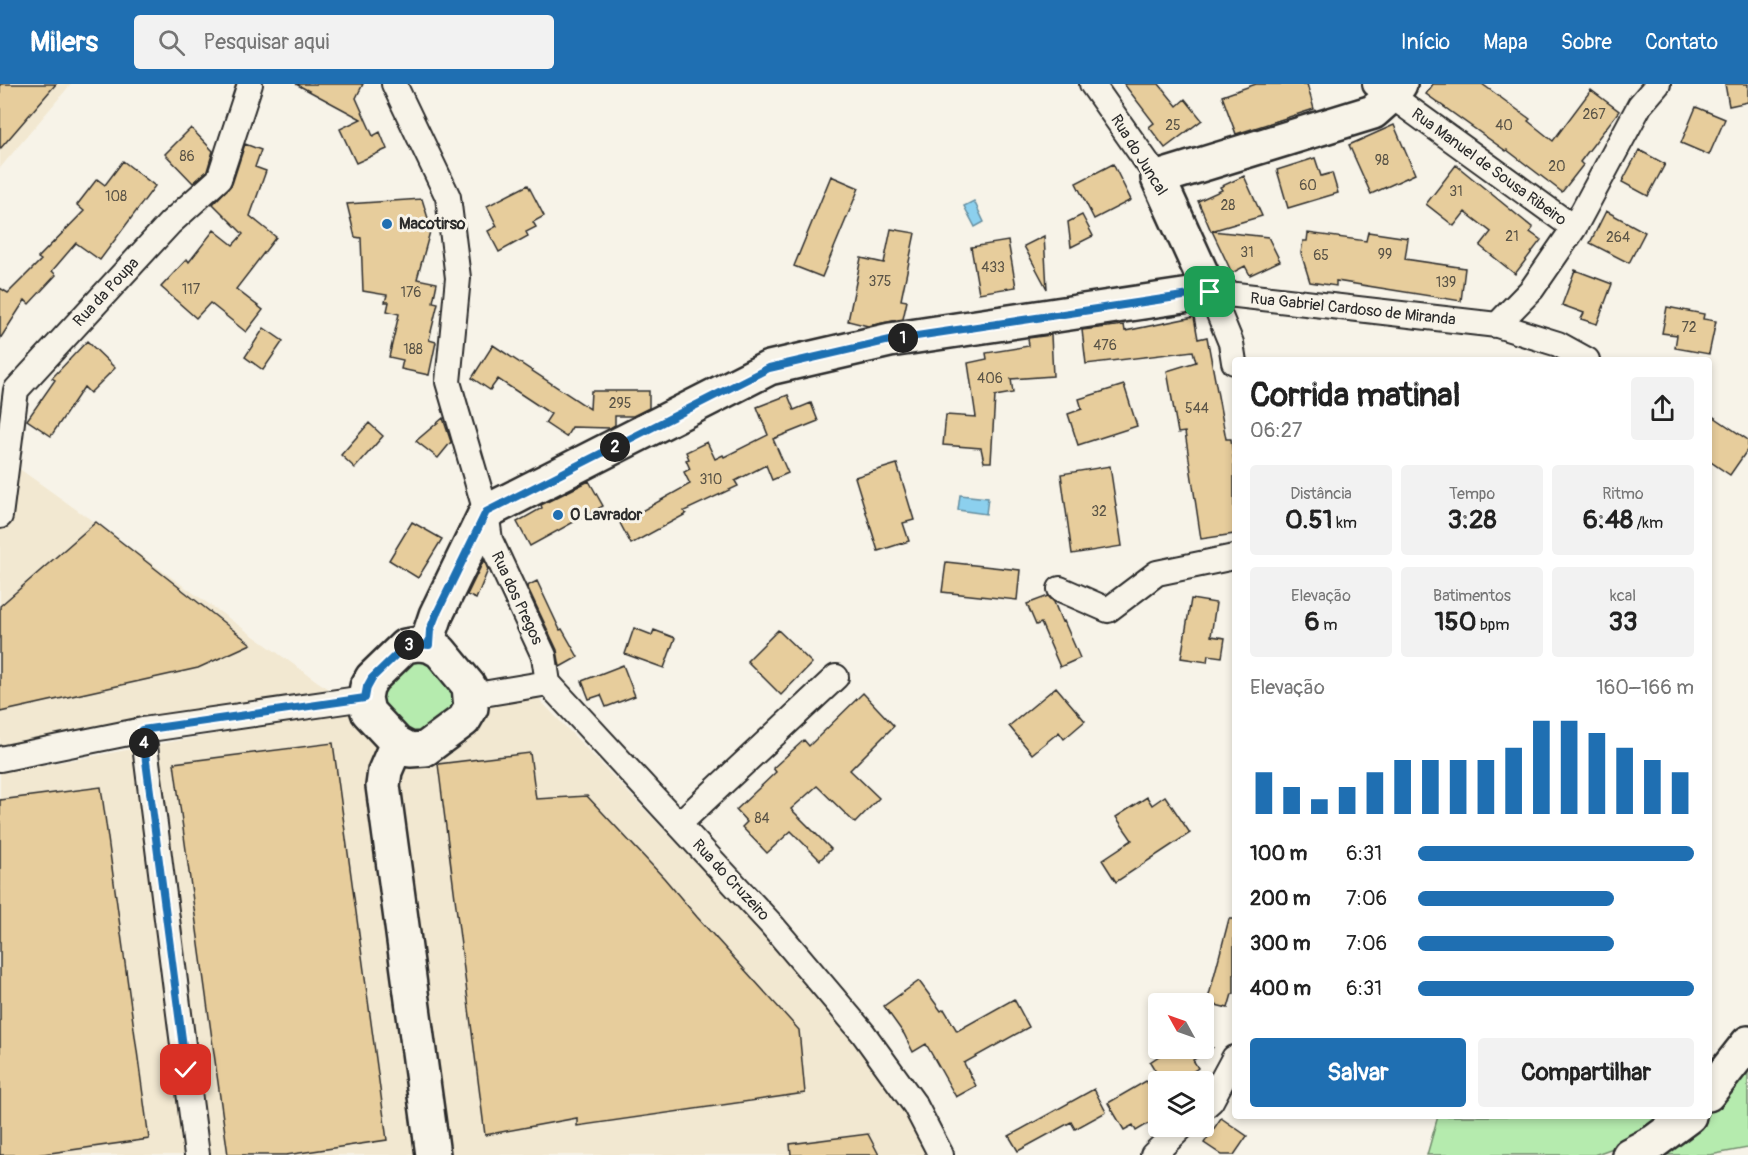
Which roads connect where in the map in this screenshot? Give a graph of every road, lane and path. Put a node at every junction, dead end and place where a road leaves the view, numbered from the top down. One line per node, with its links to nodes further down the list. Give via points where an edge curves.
1 (250, 84): 13 (street, Rua da Poupa, via 219,179 170,223 16,390)
2 (394, 84): 12 (street, Rua dos Pregos, via 448,197 459,279 448,382)
3 (1092, 84): 6 (street, Rua do Juncal)
4 (1658, 84): 7 (street, via 1640,105)
5 (1389, 88): 6 (street, via 1373,112); 7 (street, Rua Manuel de Sousa Ribeiro)
6 (1158, 178): 8 (street, Rua do Juncal)
7 (1574, 228): 9 (street, via 1532,289)
8 (1210, 292): 9 (street, Rua Gabriel Cardoso de Miranda); 10 (street, Rua do Juncal); 12 (street, via 890,340 769,368)
9 (1497, 325): 11 (street, Rua Gabriel Cardoso de Miranda, via 1558,344)
10 (1233, 357)
11 (1582, 357)
12 (486, 512): 16 (street, via 436,615); 18 (street, Rua dos Pregos, via 490,540 544,657)
13 (0, 516)
14 (1232, 557): 15 (street, via 1157,573 1108,610)
15 (1060, 589)
16 (429, 645): 19 (street, via 440,651 469,686); 20 (street, via 405,646 372,678)
17 (836, 677): 24 (street)
18 (548, 683): 19 (street); 24 (street, Rua do Cruzeiro)
19 (471, 696): 22 (street, via 471,708 464,720 425,750 410,750)
20 (365, 698): 21 (street); 22 (street, via 368,712)
21 (142, 730): 23 (street); 31 (street)
22 (396, 743): 32 (street, via 383,786)
23 (0, 759)
24 (679, 824): 33 (street, Rua do Cruzeiro, via 863,1033 915,1105)
25 (1748, 1043): 27 (street)
26 (1232, 1062): 28 (street)
27 (1712, 1089)
28 (1214, 1095)
29 (1685, 1119): 35 (street, via 1654,1143)
30 (1172, 1137): 34 (street)
31 (197, 1155)
32 (433, 1155)
33 (941, 1155)
34 (1153, 1155)
35 (1629, 1155)

